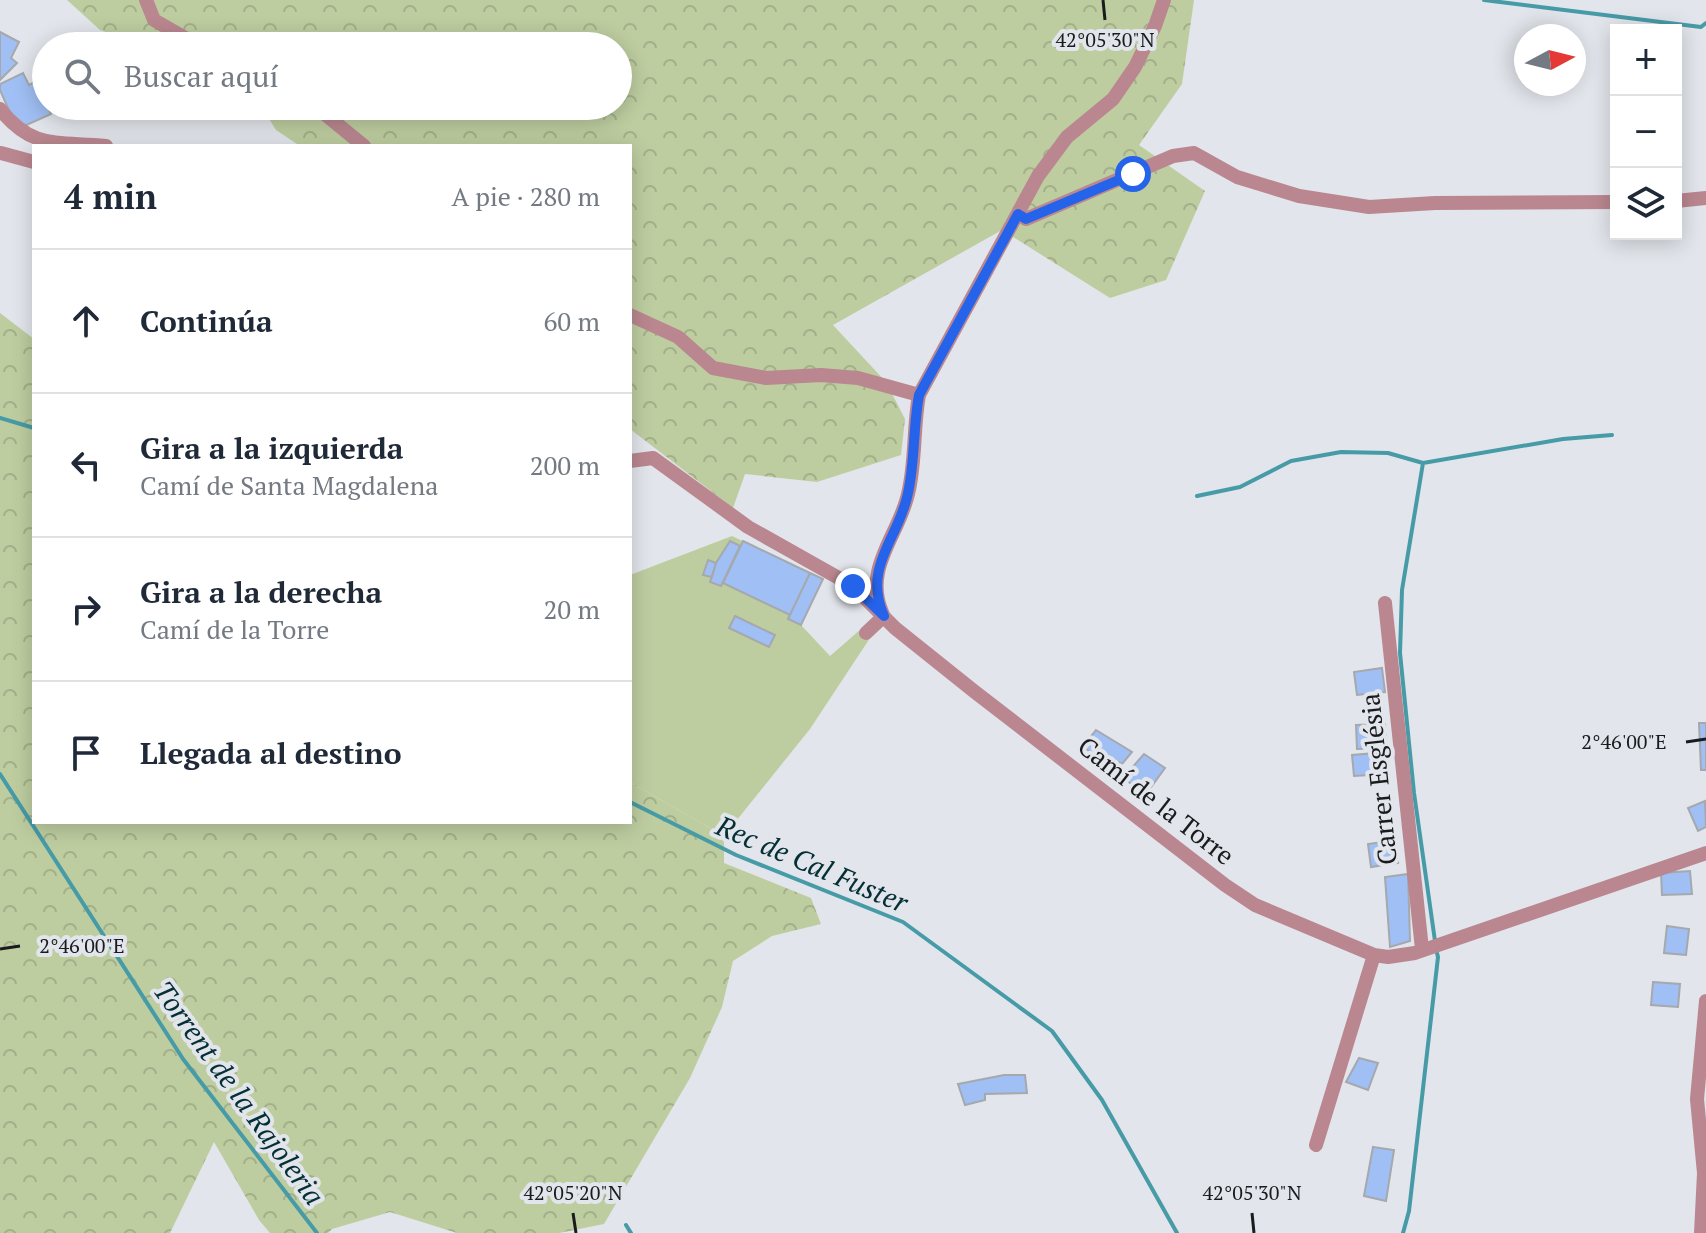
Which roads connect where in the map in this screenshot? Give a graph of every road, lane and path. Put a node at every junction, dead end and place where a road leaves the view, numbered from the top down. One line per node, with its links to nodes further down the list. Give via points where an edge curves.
1 (146, 0): 3 (street, via 154,20)
2 (1164, 0): 13 (street, via 1135,67 1113,99 1067,137)
3 (175, 32)
4 (0, 109): 6 (street, via 21,131)
5 (332, 120): 7 (street)
6 (55, 144)
7 (362, 144)
8 (1, 153): 9 (street)
9 (32, 161)
10 (1706, 198): 11 (street)
11 (1682, 200)
12 (1610, 202): 13 (street, via 1369,207 1299,196 1237,177 1194,153 1173,156 1026,219)
13 (1018, 214): 15 (street)
14 (632, 316): 15 (street, via 678,337 713,368 766,378 858,378)
15 (919, 395): 18 (street, via 908,495 880,559 876,591)
16 (632, 461): 18 (street, Camí de la Torre, via 653,458 748,527 853,586)
17 (1385, 603): 21 (street, Carrer Església)
18 (884, 616): 19 (street); 22 (street, Camí de la Torre, via 1225,885 1255,905)
19 (866, 633)
20 (1702, 857): 21 (street, Camí de la Torre)
21 (1422, 949): 22 (street, Camí de la Torre)
22 (1374, 955): 24 (street)
23 (1706, 1001): 25 (street, via 1697,1099)
24 (1316, 1145)
25 (1703, 1231)

